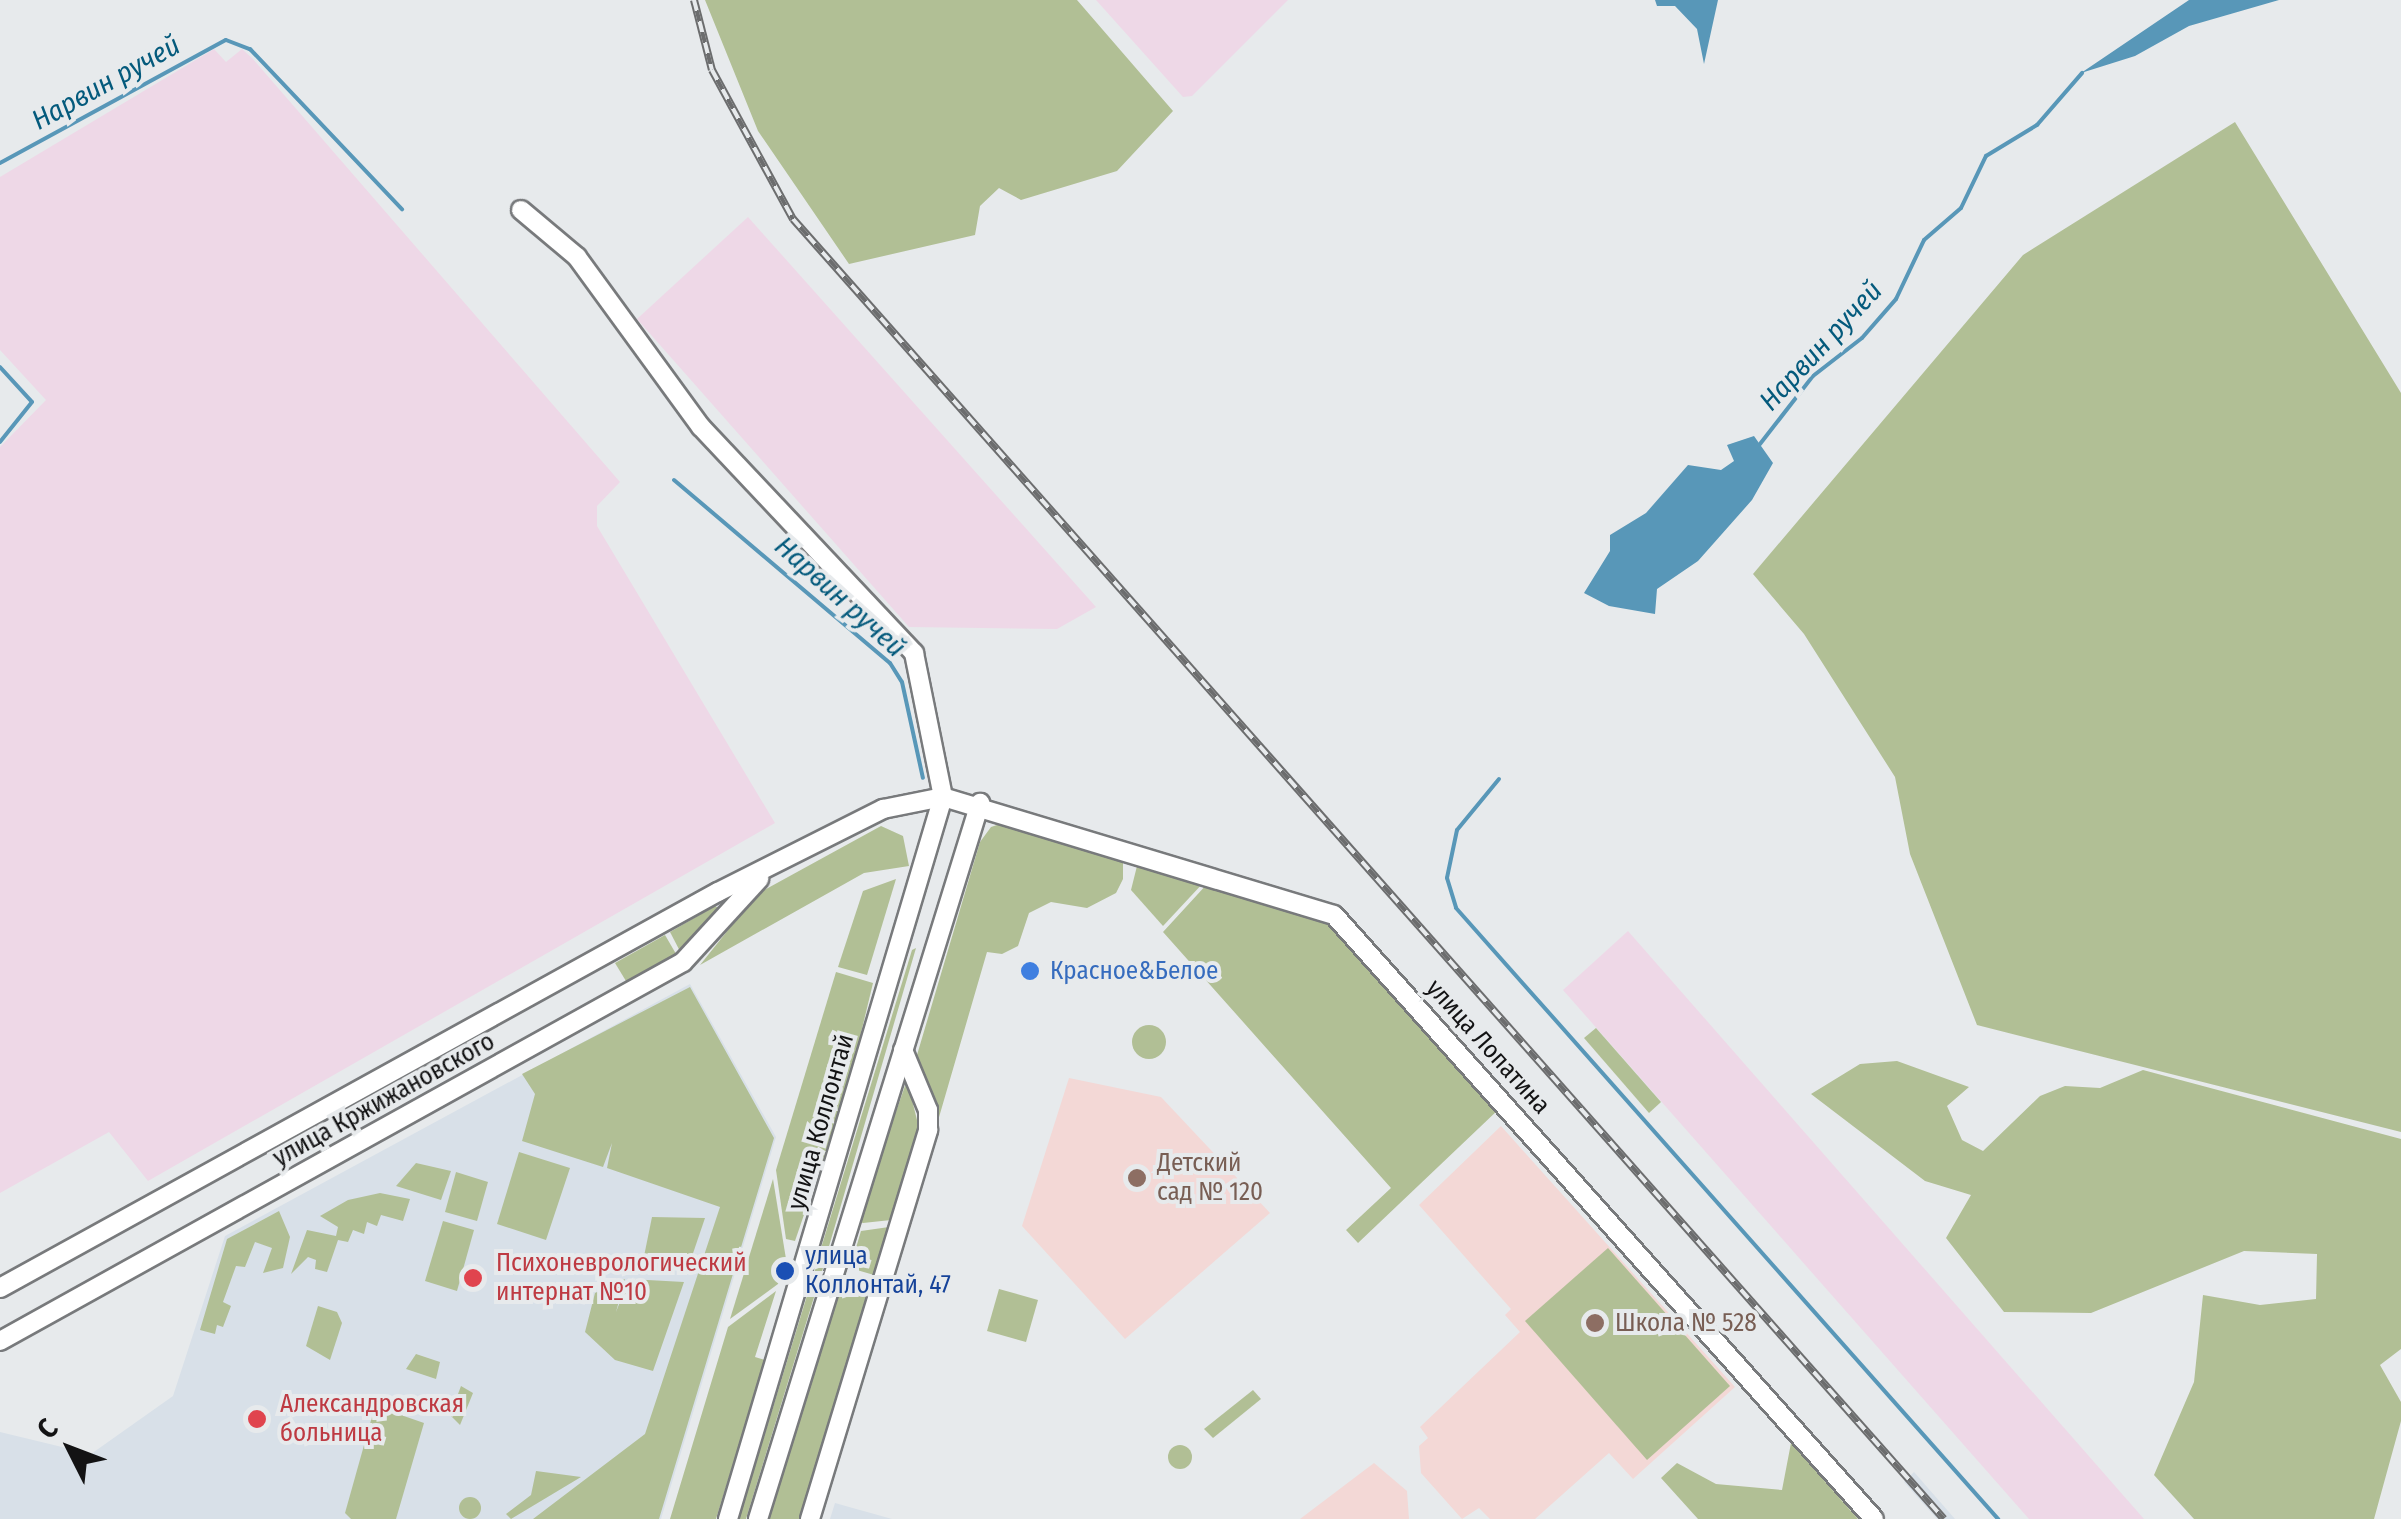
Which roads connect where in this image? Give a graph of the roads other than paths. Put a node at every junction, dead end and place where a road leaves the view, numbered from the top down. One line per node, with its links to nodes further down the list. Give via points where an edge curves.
1 (522, 210): 2 (street, via 577,257 701,426 914,654)
2 (944, 796): 3 (street, улица Лопатина); 4 (street, улица Кржижановского, via 882,809); 10 (street, улица Коллонтай)
3 (980, 803): 7 (street); 13 (street, улица Лопатина, via 1334,916)
4 (766, 871): 5 (street, улица Кржижановского); 6 (street, улица Кржижановского)
5 (718, 892): 6 (street); 8 (street, улица Кржижановского)
6 (729, 910): 9 (street, улица Кржижановского, via 684,962)
7 (903, 1050): 11 (street); 12 (street, via 928,1110 928,1130)
8 (0, 1288)
9 (0, 1341)
10 (728, 1519)
11 (758, 1519)
12 (810, 1519)
13 (1874, 1519)

